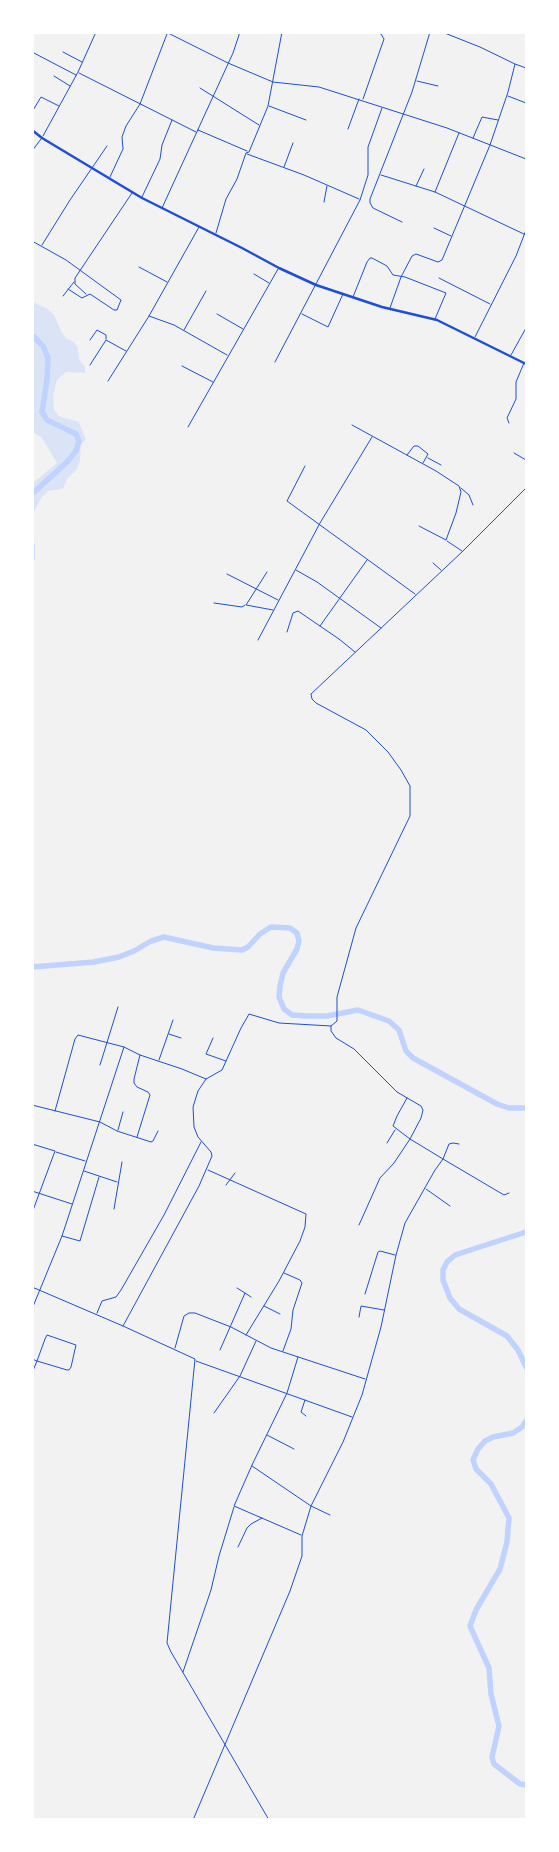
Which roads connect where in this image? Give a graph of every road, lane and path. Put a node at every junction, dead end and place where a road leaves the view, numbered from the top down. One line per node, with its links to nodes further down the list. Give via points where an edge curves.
1 (96, 32): 10 (street)
2 (240, 32): 11 (street)
3 (282, 32): 17 (street)
4 (377, 32): 24 (street, via 384,39)
5 (430, 32): 16 (street)
6 (442, 32): 12 (street)
7 (167, 33): 11 (street); 25 (street)
8 (32, 52): 14 (street)
9 (63, 52): 10 (street)
10 (83, 63): 14 (street)
11 (228, 63): 17 (street); 21 (street)
12 (515, 64): 13 (street); 22 (street)
13 (526, 68)
14 (78, 74): 18 (street); 25 (street)
15 (54, 76): 18 (street)
16 (415, 81): 19 (street); 31 (street)
17 (273, 82): 23 (street, via 319,86); 27 (street)
18 (71, 86): 29 (street)
19 (438, 86)
20 (200, 88): 21 (street)
21 (213, 96): 35 (street); 38 (street)
22 (507, 96): 26 (street); 34 (street)
23 (359, 99): 24 (street); 36 (street)
24 (363, 100): 28 (street)
25 (140, 104): 32 (street); 53 (street, via 126,126 122,137 123,149)
26 (526, 104)
27 (268, 106): 33 (street); 35 (street)
28 (383, 106): 31 (street); 59 (street, via 368,147 368,175)
29 (59, 107): 30 (street, via 41,97); 40 (street)
30 (32, 112)
31 (403, 114): 39 (street); 52 (street)
32 (172, 120): 38 (street); 58 (street, via 160,159)
33 (306, 120)
34 (499, 120): 41 (street, via 482,116); 43 (street)
35 (260, 125): 46 (street)
36 (348, 129)
37 (32, 130): 40 (main road)
38 (197, 131): 46 (street); 62 (street)
39 (459, 133): 41 (street); 57 (street)
40 (42, 138): 45 (street); 50 (main road)
41 (473, 138): 43 (street)
42 (293, 143): 49 (street)
43 (490, 145): 48 (street); 61 (street)
44 (107, 146): 50 (street)
45 (32, 151)
46 (249, 152): 47 (street)
47 (246, 154): 49 (street); 67 (street, via 226,199)
48 (526, 159)
49 (284, 167): 54 (street)
50 (93, 168): 53 (main road); 71 (street)
51 (424, 169): 55 (street)
52 (380, 175): 55 (street); 63 (street, via 370,199 371,206)
53 (109, 178): 56 (main road)
54 (327, 184): 59 (street); 60 (street)
55 (416, 186): 57 (street)
56 (132, 192): 58 (main road); 74 (street)
57 (435, 192): 61 (street)
58 (142, 198): 62 (main road)
59 (360, 200): 81 (street)
60 (324, 202)
61 (465, 206): 68 (street); 69 (street)
62 (162, 208): 64 (main road)
63 (402, 222)
64 (199, 227): 67 (main road); 79 (street)
65 (434, 228): 69 (street)
66 (526, 230): 68 (street)
67 (216, 234): 73 (main road)
68 (526, 235): 88 (street)
69 (452, 236): 76 (street, via 442,261 414,254)
70 (32, 241): 71 (street)
71 (42, 245): 74 (street)
72 (139, 267): 79 (street)
73 (279, 268): 80 (street); 81 (main road)
74 (80, 270): 78 (street); 85 (street, via 121,300 115,310)
75 (254, 274): 80 (street)
76 (401, 277): 87 (street, via 392,275 387,266 370,258); 89 (street); 93 (street, via 446,293)
77 (439, 278): 88 (street)
78 (74, 281): 82 (street); 85 (street)
79 (168, 282): 92 (street)
80 (270, 283): 95 (street)
81 (316, 284): 84 (main road); 91 (street)
82 (68, 289): 85 (street, via 82,298); 86 (street)
83 (206, 291): 96 (street)
84 (343, 294): 87 (main road); 91 (street, via 328,327)
85 (87, 295)
86 (63, 296)
87 (353, 297): 89 (main road)
88 (491, 305): 97 (street)
89 (390, 309): 93 (main road)
90 (217, 314): 95 (street)
91 (301, 314): 103 (street)
92 (148, 316): 96 (street); 100 (street)
93 (434, 320): 97 (main road)
94 (526, 328): 102 (street)
95 (243, 330): 101 (street)
96 (183, 331): 101 (street)
97 (474, 338): 102 (main road)
98 (90, 340): 99 (street, via 97,330 106,334)
99 (106, 340): 100 (street); 105 (street)
100 (126, 351): 107 (street)
101 (228, 356): 108 (street)
102 (510, 356): 104 (main road)
103 (275, 362)
104 (525, 363): 109 (street, via 517,376 516,399 507,418)
105 (90, 366)
106 (182, 366): 108 (street)
107 (108, 381)
108 (214, 383): 111 (street)
109 (509, 423)
110 (352, 425): 112 (street)
111 (188, 427)
112 (372, 437): 114 (street); 123 (street)
113 (514, 452): 116 (street)
114 (407, 455): 115 (street, via 416,445 427,453); 117 (street)
115 (427, 458): 117 (street); 118 (street)
116 (526, 460)
117 (423, 464): 120 (street)
118 (441, 465)
119 (304, 466): 123 (street, via 286,500)
120 (460, 488): 122 (street, via 469,495); 125 (street, via 456,513)
121 (526, 488): 126 (street)
122 (473, 506)
123 (320, 523): 127 (street); 129 (street)
124 (419, 526): 125 (street)
125 (446, 540): 126 (street)
126 (463, 551): 130 (street)
127 (367, 560): 134 (street); 135 (street)
128 (433, 563): 130 (street)
129 (295, 569): 135 (street); 136 (street)
130 (442, 571): 134 (street)
131 (267, 572): 133 (street)
132 (228, 574): 133 (street)
133 (256, 589): 136 (street); 138 (street)
134 (416, 595): 141 (street)
135 (340, 598): 140 (street); 141 (street)
136 (279, 601): 139 (street)
137 (214, 603): 138 (street)
138 (246, 605): 139 (street)
139 (274, 610): 143 (street)
140 (320, 626): 142 (street, via 295,612); 144 (street)
141 (381, 628): 144 (street)
142 (287, 632)
143 (258, 640)
144 (355, 653): 147 (street, via 312,692 311,697 366,730 388,752 410,786 411,809 407,824 356,928 336,1004 337,1019)
145 (118, 1007): 151 (street)
146 (173, 1020): 148 (street)
147 (331, 1026): 155 (street, via 275,1022 249,1014); 158 (street, via 336,1038 354,1049 394,1090)
148 (168, 1034): 149 (street); 154 (street)
149 (181, 1038)
150 (213, 1038): 155 (street, via 206,1054)
151 (107, 1041): 152 (street); 156 (street); 160 (street, via 80,1034 76,1036)
152 (124, 1047): 153 (street); 162 (street)
153 (140, 1056): 154 (street); 166 (street, via 134,1083 150,1094)
154 (158, 1061): 157 (street)
155 (227, 1061): 157 (street, via 218,1073)
156 (100, 1065)
157 (206, 1079): 168 (street, via 195,1100 193,1114 195,1131)
158 (407, 1098): 163 (street, via 393,1126); 167 (street, via 423,1110)
159 (32, 1105): 160 (street)
160 (55, 1110): 162 (street)
161 (123, 1112): 164 (street)
162 (100, 1122): 164 (street); 174 (street)
163 (395, 1129): 167 (street); 169 (street)
164 (118, 1131): 166 (street)
165 (158, 1131): 166 (street, via 152,1142)
166 (137, 1138)
167 (410, 1139): 173 (street); 191 (street, via 380,1178)
168 (202, 1141): 176 (street, via 212,1154); 204 (street, via 121,1290 116,1297 102,1301)
169 (387, 1143)
170 (32, 1144): 172 (street)
171 (459, 1144): 173 (street, via 449,1144)
172 (55, 1151): 174 (street); 185 (street)
173 (443, 1159): 183 (street); 186 (street, via 503,1194)
174 (86, 1162): 177 (street)
175 (122, 1162): 181 (street)
176 (206, 1169): 180 (street); 207 (street)
177 (83, 1171): 179 (street); 187 (street)
178 (235, 1173): 180 (street)
179 (99, 1177): 181 (street); 192 (street, via 80,1241)
180 (229, 1179): 182 (street); 194 (street, via 306,1214 302,1235)
181 (117, 1182): 189 (street)
182 (226, 1185)
183 (425, 1189): 188 (street); 193 (street, via 405,1223)
184 (32, 1190): 185 (street)
185 (40, 1193): 187 (street); 190 (street)
186 (509, 1193)
187 (72, 1204): 192 (street)
188 (450, 1206)
189 (114, 1209)
190 (32, 1213)
191 (358, 1225)
192 (62, 1236): 197 (street)
193 (396, 1255): 199 (street, via 378,1252); 203 (street)
194 (284, 1273): 201 (street); 213 (street, via 302,1284)
195 (32, 1287): 197 (street)
196 (237, 1288): 198 (street)
197 (39, 1290): 202 (street); 204 (street)
198 (245, 1293): 200 (street); 208 (street)
199 (365, 1294)
200 (251, 1297)
201 (263, 1306): 205 (street); 209 (street)
202 (32, 1309)
203 (385, 1310): 206 (street, via 361,1306); 220 (street)
204 (97, 1314): 207 (street)
205 (280, 1314)
206 (359, 1316)
207 (124, 1326): 211 (street)
208 (231, 1327): 209 (street); 211 (street, via 189,1312 184,1316); 212 (street)
209 (246, 1335): 210 (street)
210 (256, 1341): 213 (street); 219 (street)
211 (175, 1349): 217 (street)
212 (220, 1350)
213 (282, 1352): 214 (street)
214 (298, 1357): 220 (street); 221 (street)
215 (32, 1359): 216 (street)
216 (37, 1361): 216 (street, via 69,1370 76,1345 48,1335); 218 (street)
217 (195, 1361): 219 (street); 235 (street, via 167,1636 169,1649)
218 (32, 1372)
219 (240, 1376): 221 (street); 223 (street)
220 (366, 1380): 225 (street)
221 (287, 1393): 222 (street); 226 (street)
222 (305, 1399): 224 (street, via 301,1412); 225 (street)
223 (214, 1414)
224 (306, 1416)
225 (353, 1417): 230 (street)
226 (266, 1434): 227 (street); 228 (street)
227 (294, 1449)
228 (252, 1465): 229 (street); 230 (street)
229 (234, 1506): 232 (street); 235 (street, via 211,1590)
230 (311, 1506): 231 (street); 233 (street)
231 (330, 1515)
232 (263, 1518): 233 (street); 234 (street, via 247,1528)
233 (302, 1536): 236 (street, via 302,1556 293,1583)
234 (238, 1547)
235 (183, 1672): 236 (street)
236 (225, 1744): 237 (street); 238 (street)
237 (193, 1820)
238 (269, 1820)

